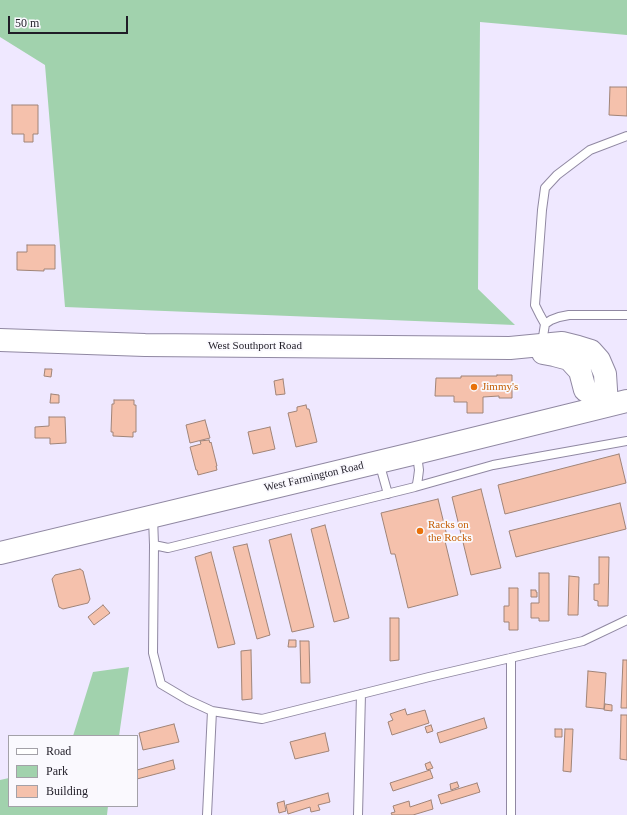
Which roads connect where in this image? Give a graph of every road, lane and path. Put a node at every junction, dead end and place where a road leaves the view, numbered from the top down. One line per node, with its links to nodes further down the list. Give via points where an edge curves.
1 (627, 136): 3 (lane, via 590,150 557,175 546,188 535,305)
2 (627, 315): 3 (lane, via 569,315)
3 (546, 324): 5 (lane)
4 (0, 340): 6 (main road, West Southport Road, via 145,345)
5 (542, 345): 6 (main road, West Southport Road); 7 (main road, West Southport Road, via 562,343 591,351 599,360)
6 (510, 348): 7 (main road, West Southport Road, via 569,358 580,371 585,390)
7 (617, 403): 9 (main road, West Farmington Road)
8 (627, 440): 11 (lane, via 493,465)
9 (416, 453): 10 (main road, West Farmington Road); 11 (lane, via 419,470)
10 (379, 462): 12 (lane); 13 (main road, West Farmington Road)
11 (415, 487): 12 (lane)
12 (388, 494): 14 (lane, via 168,548)
13 (153, 516): 14 (lane); 15 (main road, West Farmington Road)
14 (154, 545): 19 (lane, via 153,653 161,684)
15 (0, 552)
16 (627, 620): 17 (lane, via 583,641)
17 (511, 658): 18 (lane); 22 (lane)
18 (362, 694): 19 (lane, via 262,719); 21 (lane)
19 (212, 711): 20 (lane)
20 (207, 815)
21 (358, 815)
22 (511, 815)

